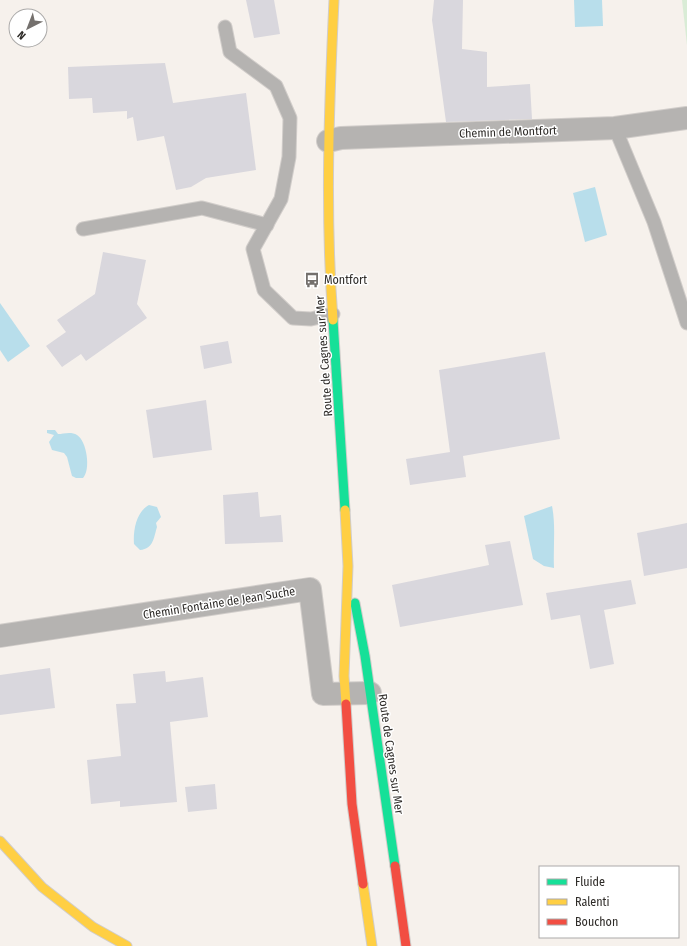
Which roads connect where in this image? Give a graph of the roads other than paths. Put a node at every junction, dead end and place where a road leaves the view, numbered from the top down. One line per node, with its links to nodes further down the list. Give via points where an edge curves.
1 (334, 0): 5 (main road, Route de Cagnes sur Mer)
2 (225, 27): 6 (lane, via 230,52 276,86 290,118 289,157 281,200)
3 (687, 118): 4 (street, Chemin de Montfort)
4 (615, 128): 5 (street, Chemin de Montfort, via 341,138); 9 (lane, via 654,222)
5 (328, 141): 8 (main road, Route de Cagnes sur Mer, via 329,263)
6 (266, 225): 7 (lane, via 202,208); 8 (lane, via 253,249 264,290 293,318 311,319)
7 (83, 229)
8 (333, 314): 10 (main road, Route de Cagnes sur Mer)
9 (687, 323)
10 (348, 566): 12 (main road, Route de Cagnes sur Mer, via 366,656); 13 (main road, Route de Cagnes sur Mer)
11 (0, 636): 13 (street, Chemin Fontaine de Jean Suche, via 310,589 323,694)
12 (370, 693): 13 (street, Chemin Fontaine de Jean Suche); 14 (main road, Route de Cagnes sur Mer)
13 (345, 694): 18 (main road, Route de Cagnes sur Mer, via 352,804)
14 (385, 792): 15 (main road); 19 (main road, Route de Cagnes sur Mer)
15 (379, 813)
16 (0, 841): 17 (main road, via 42,887 93,928)
17 (127, 946)
18 (372, 946)
19 (406, 946)

